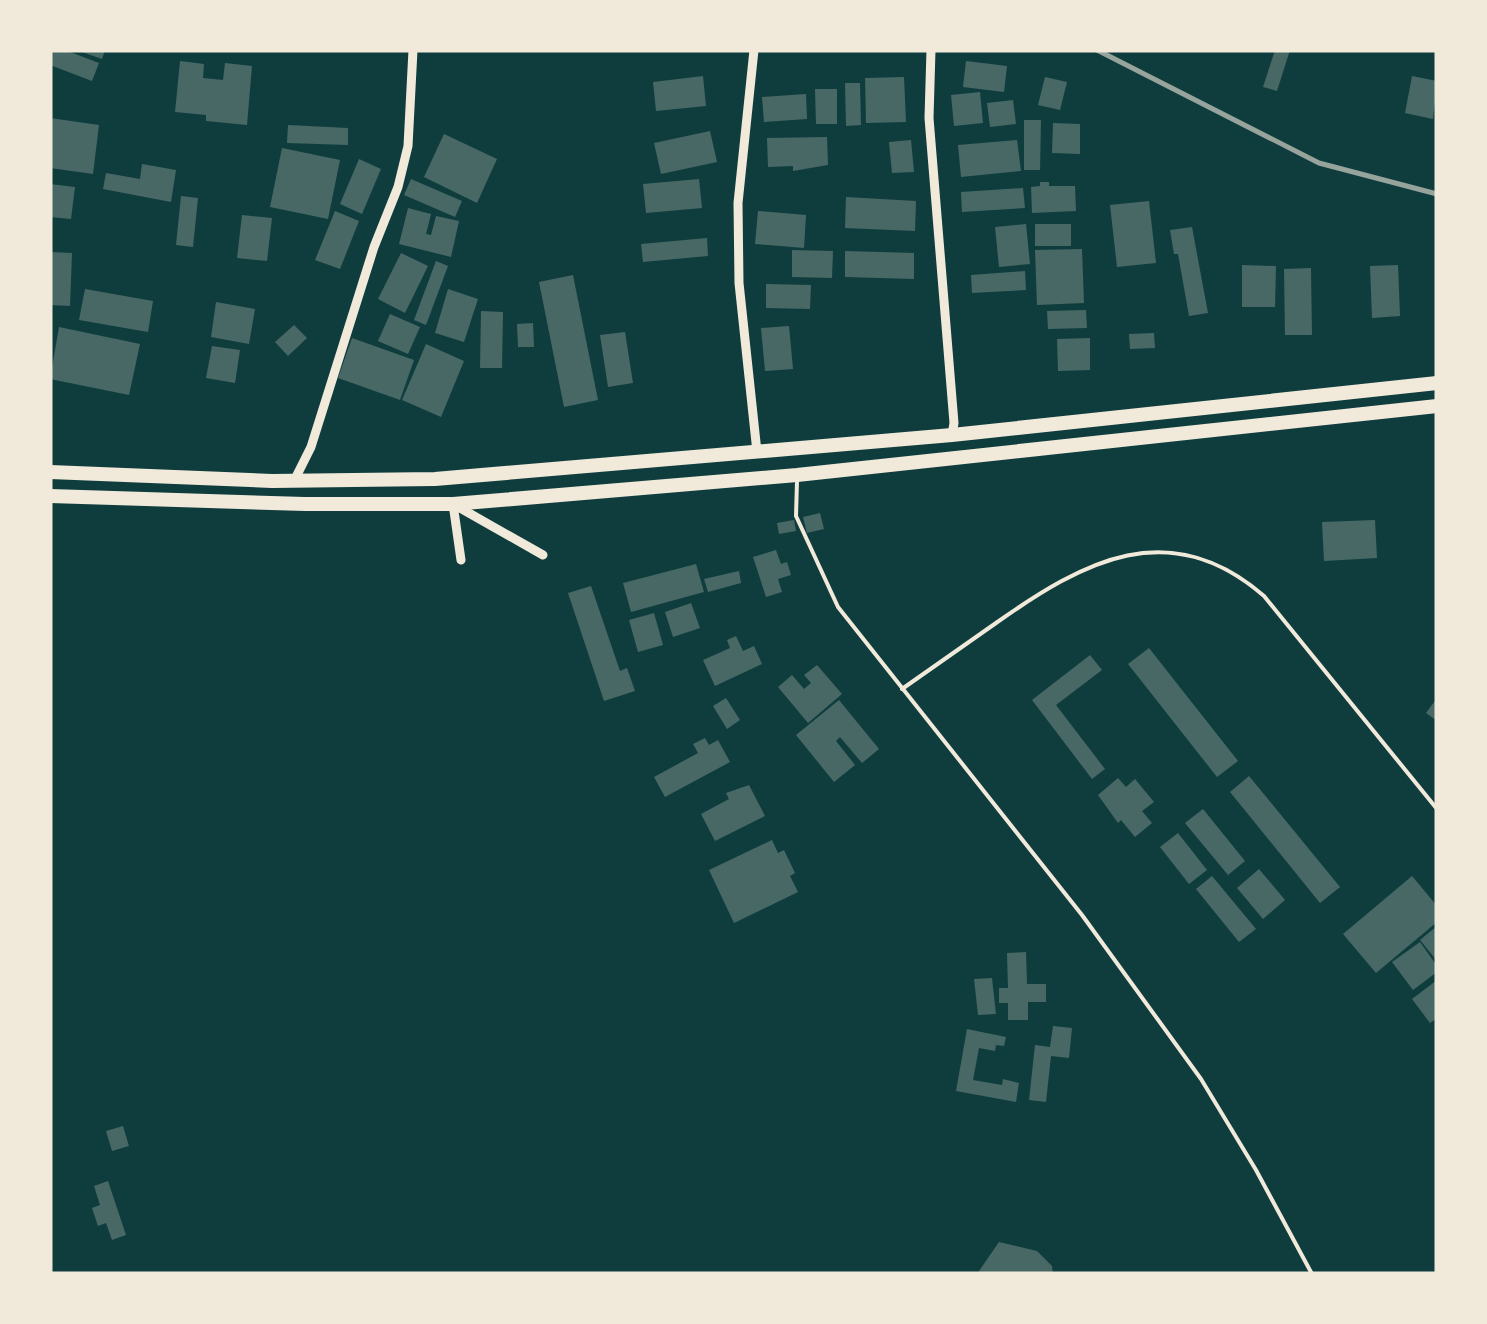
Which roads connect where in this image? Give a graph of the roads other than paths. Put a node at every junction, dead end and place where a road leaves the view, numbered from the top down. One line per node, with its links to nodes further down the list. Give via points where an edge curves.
1 (413, 50): 10 (street, via 408,146 398,187 311,448)
2 (754, 50): 7 (street, via 738,263)
3 (931, 50): 6 (street, via 928,118)
4 (1437, 383): 6 (highway)
5 (1437, 406): 9 (highway)
6 (952, 435): 7 (highway)
7 (757, 452): 10 (highway, via 452,478)
8 (50, 472): 10 (highway)
9 (797, 475): 12 (highway); 15 (lane, via 796,516 819,571 838,607)
10 (294, 480)
11 (50, 496): 12 (highway)
12 (453, 504): 13 (street); 14 (street)
13 (543, 555)
14 (460, 560)
15 (902, 689): 16 (lane, via 1047,587 1090,565 1131,552 1204,558 1264,596); 17 (lane, via 1201,1078)
16 (1437, 809)
17 (1312, 1274)

